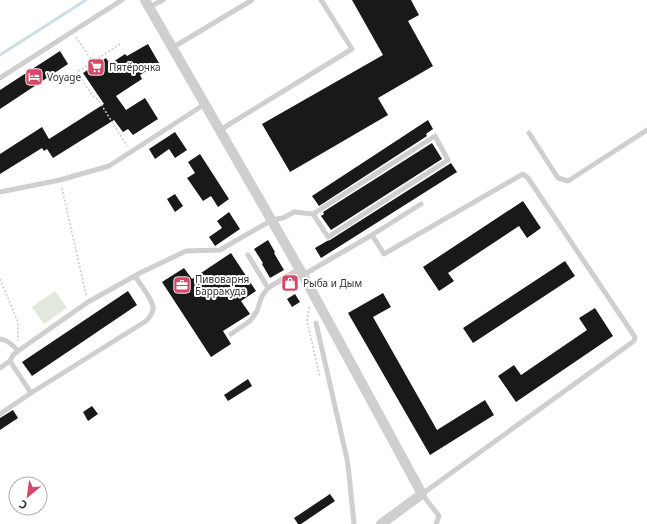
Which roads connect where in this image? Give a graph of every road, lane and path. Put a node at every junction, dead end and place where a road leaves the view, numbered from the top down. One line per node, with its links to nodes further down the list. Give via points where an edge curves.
1 (122, 0): 6 (lane)
2 (163, 0): 5 (lane)
3 (252, 0): 8 (lane)
4 (321, 0): 15 (lane, via 352,49)
5 (147, 4): 8 (street)
6 (73, 32): 9 (path); 11 (lane)
7 (120, 44): 9 (path)
8 (172, 48): 14 (street)
9 (92, 62): 10 (path); 13 (path, via 77,72)
10 (95, 66)
11 (0, 78)
12 (103, 99): 13 (path)
13 (99, 101): 18 (path)
14 (204, 104): 15 (street); 18 (lane)
15 (220, 130): 23 (street)
16 (647, 130): 17 (lane, via 568,181 558,178)
17 (529, 133)
18 (131, 152): 19 (lane, via 109,166)
19 (60, 180): 20 (lane); 30 (path)
20 (0, 192)
21 (421, 204): 24 (lane)
22 (313, 214): 22 (lane, via 328,237 448,160 435,136); 23 (lane, via 294,212)
23 (272, 220): 26 (street); 27 (lane, via 220,250 186,251)
24 (372, 235): 26 (lane); 39 (lane, via 384,254 523,174 635,337 634,341)
25 (248, 255): 29 (lane)
26 (301, 272): 29 (lane); 39 (street)
27 (135, 276): 30 (lane); 37 (lane, via 154,309 146,321)
28 (0, 279): 34 (path, via 18,322)
29 (268, 288): 32 (lane, via 250,321)
30 (88, 302): 34 (lane)
31 (316, 323): 40 (lane, via 347,459)
32 (231, 334)
33 (0, 339): 34 (lane, via 13,345)
34 (18, 351): 35 (lane)
35 (10, 362): 36 (lane); 37 (lane)
36 (0, 368)
37 (31, 393): 38 (lane)
38 (0, 414)
39 (422, 494): 41 (street); 42 (lane, via 439,516)
40 (354, 524)
41 (381, 524)
42 (436, 524)

